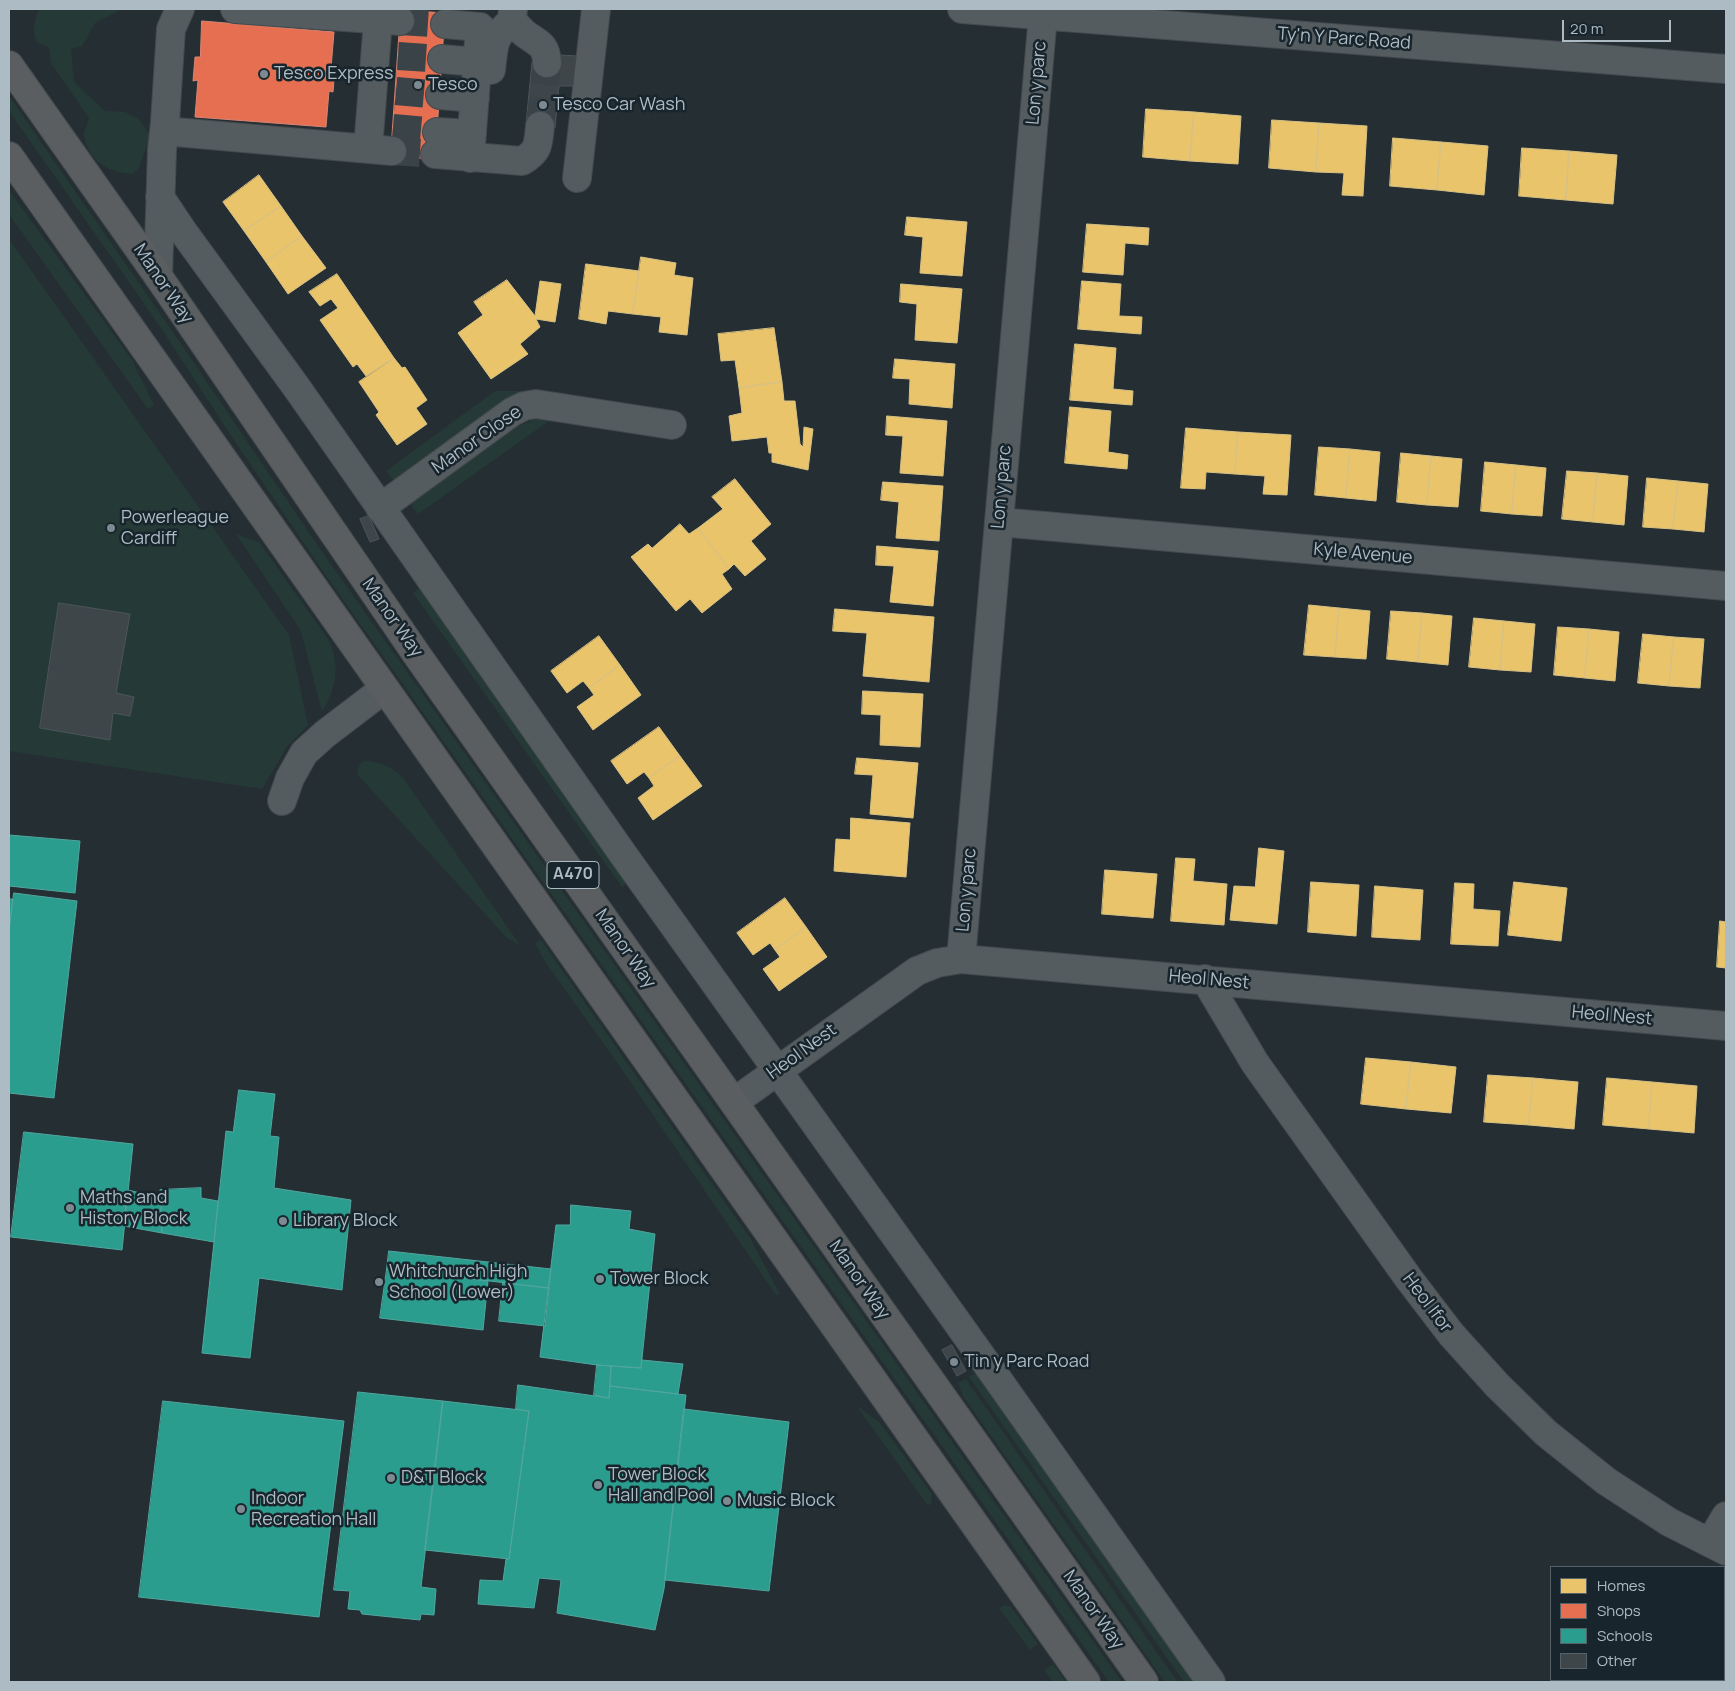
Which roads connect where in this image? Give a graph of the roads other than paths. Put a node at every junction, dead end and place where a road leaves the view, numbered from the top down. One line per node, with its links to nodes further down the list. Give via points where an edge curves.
1 (180, 9): 13 (street, via 171,29)
2 (235, 9): 13 (street, via 385,83)
3 (596, 9): 15 (street)
4 (962, 9): 6 (street, Ty'n Y Parc Road)
5 (513, 15): 7 (street, via 525,33 542,44); 11 (street, via 495,40 489,82 485,89)
6 (1043, 15): 9 (street, Ty'n Y Parc Road); 20 (street, Lon y parc)
7 (547, 63)
8 (9, 65): 17 (highway, Manor Way / A470)
9 (1726, 70)
10 (440, 87): 11 (street); 11 (street); 11 (street)
11 (475, 90): 12 (street, via 522,161 533,155 538,146)
12 (540, 126)
13 (163, 141): 16 (street)
14 (9, 156): 22 (highway, A470)
15 (577, 178)
16 (160, 197): 17 (street); 19 (street)
17 (158, 276): 28 (highway, Manor Way / A470, via 417,655)
18 (672, 425): 19 (street, Manor Close, via 536,404 524,406)
19 (380, 508): 27 (street)
20 (999, 522): 21 (street, Kyle Avenue); 24 (street, Lon y parc)
21 (1726, 586)
22 (384, 689): 23 (street, via 304,753); 31 (highway, A470)
23 (282, 801)
24 (961, 959): 25 (street, Heol Nest); 27 (street, Heol Nest, via 917,971)
25 (1205, 979): 26 (street, Heol Nest); 30 (street, Heol Ifor, via 1255,1063 1409,1280 1497,1385 1546,1433 1606,1481 1670,1522)
26 (1726, 1026)
27 (776, 1071): 28 (street, Heol Nest); 33 (street)
28 (734, 1102): 32 (highway, Manor Way / A470)
29 (1726, 1516): 30 (street)
30 (1718, 1547)
31 (1086, 1682)
32 (1144, 1682)
33 (1211, 1682)

